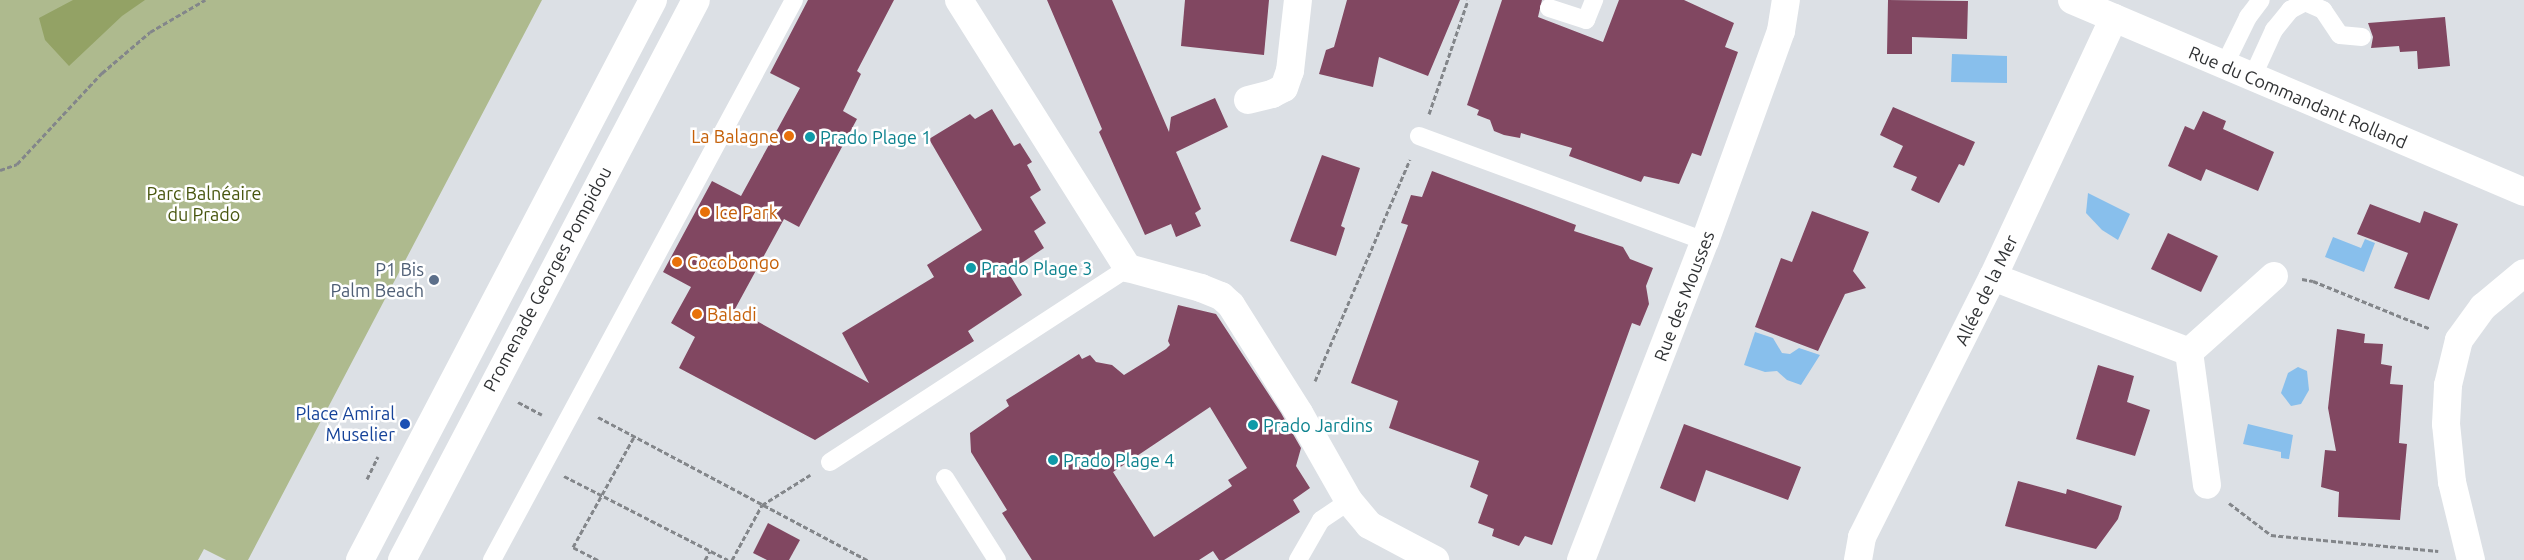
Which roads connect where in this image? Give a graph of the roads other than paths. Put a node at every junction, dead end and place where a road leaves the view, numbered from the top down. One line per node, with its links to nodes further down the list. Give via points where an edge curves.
1 (653, 0): 31 (street, Promenade Georges Pompidou)
2 (696, 0): 32 (street, Promenade Georges Pompidou)
3 (794, 0): 33 (lane)
4 (959, 0): 21 (street)
5 (1298, 0): 17 (street, via 1290,71 1284,88)
6 (1594, 0): 11 (lane, via 1586,20)
7 (1786, 0): 13 (street, Rue des Mousses)
8 (1803, 0): 13 (street, Rue des Mousses)
9 (2072, 0): 12 (street, Rue du Commandant Rolland)
10 (2261, 0): 15 (lane, via 2248,17)
11 (1549, 8)
12 (2114, 18): 15 (street, Rue du Commandant Rolland); 24 (street, Allée de la Mer)
13 (1781, 31): 20 (street, Rue des Mousses)
14 (2362, 37): 16 (lane, via 2340,35 2323,10 2306,2 2290,10 2274,30)
15 (2224, 66): 16 (street, Rue du Commandant Rolland)
16 (2252, 78): 19 (street, Rue du Commandant Rolland)
17 (1248, 100)
18 (1419, 136): 20 (lane)
19 (2524, 192)
20 (1705, 241): 37 (street, Rue des Mousses)
21 (1128, 268): 26 (lane); 29 (street, via 1221,296 1231,305 1299,413)
22 (2524, 273): 30 (street, via 2483,307 2459,340 2448,385 2446,424 2452,482)
23 (2274, 276): 25 (street)
24 (1993, 277): 25 (street); 38 (street, Allée de la Mer, via 1862,537)
25 (2189, 352): 28 (street)
26 (830, 462)
27 (945, 478): 34 (lane)
28 (2207, 485)
29 (1349, 501): 35 (lane, via 1321,520); 36 (street, via 1368,525)
30 (2470, 557)
31 (360, 560)
32 (402, 560)
33 (492, 560)
34 (998, 560)
35 (1298, 560)
36 (1435, 560)
37 (1582, 560)
38 (1858, 560)

